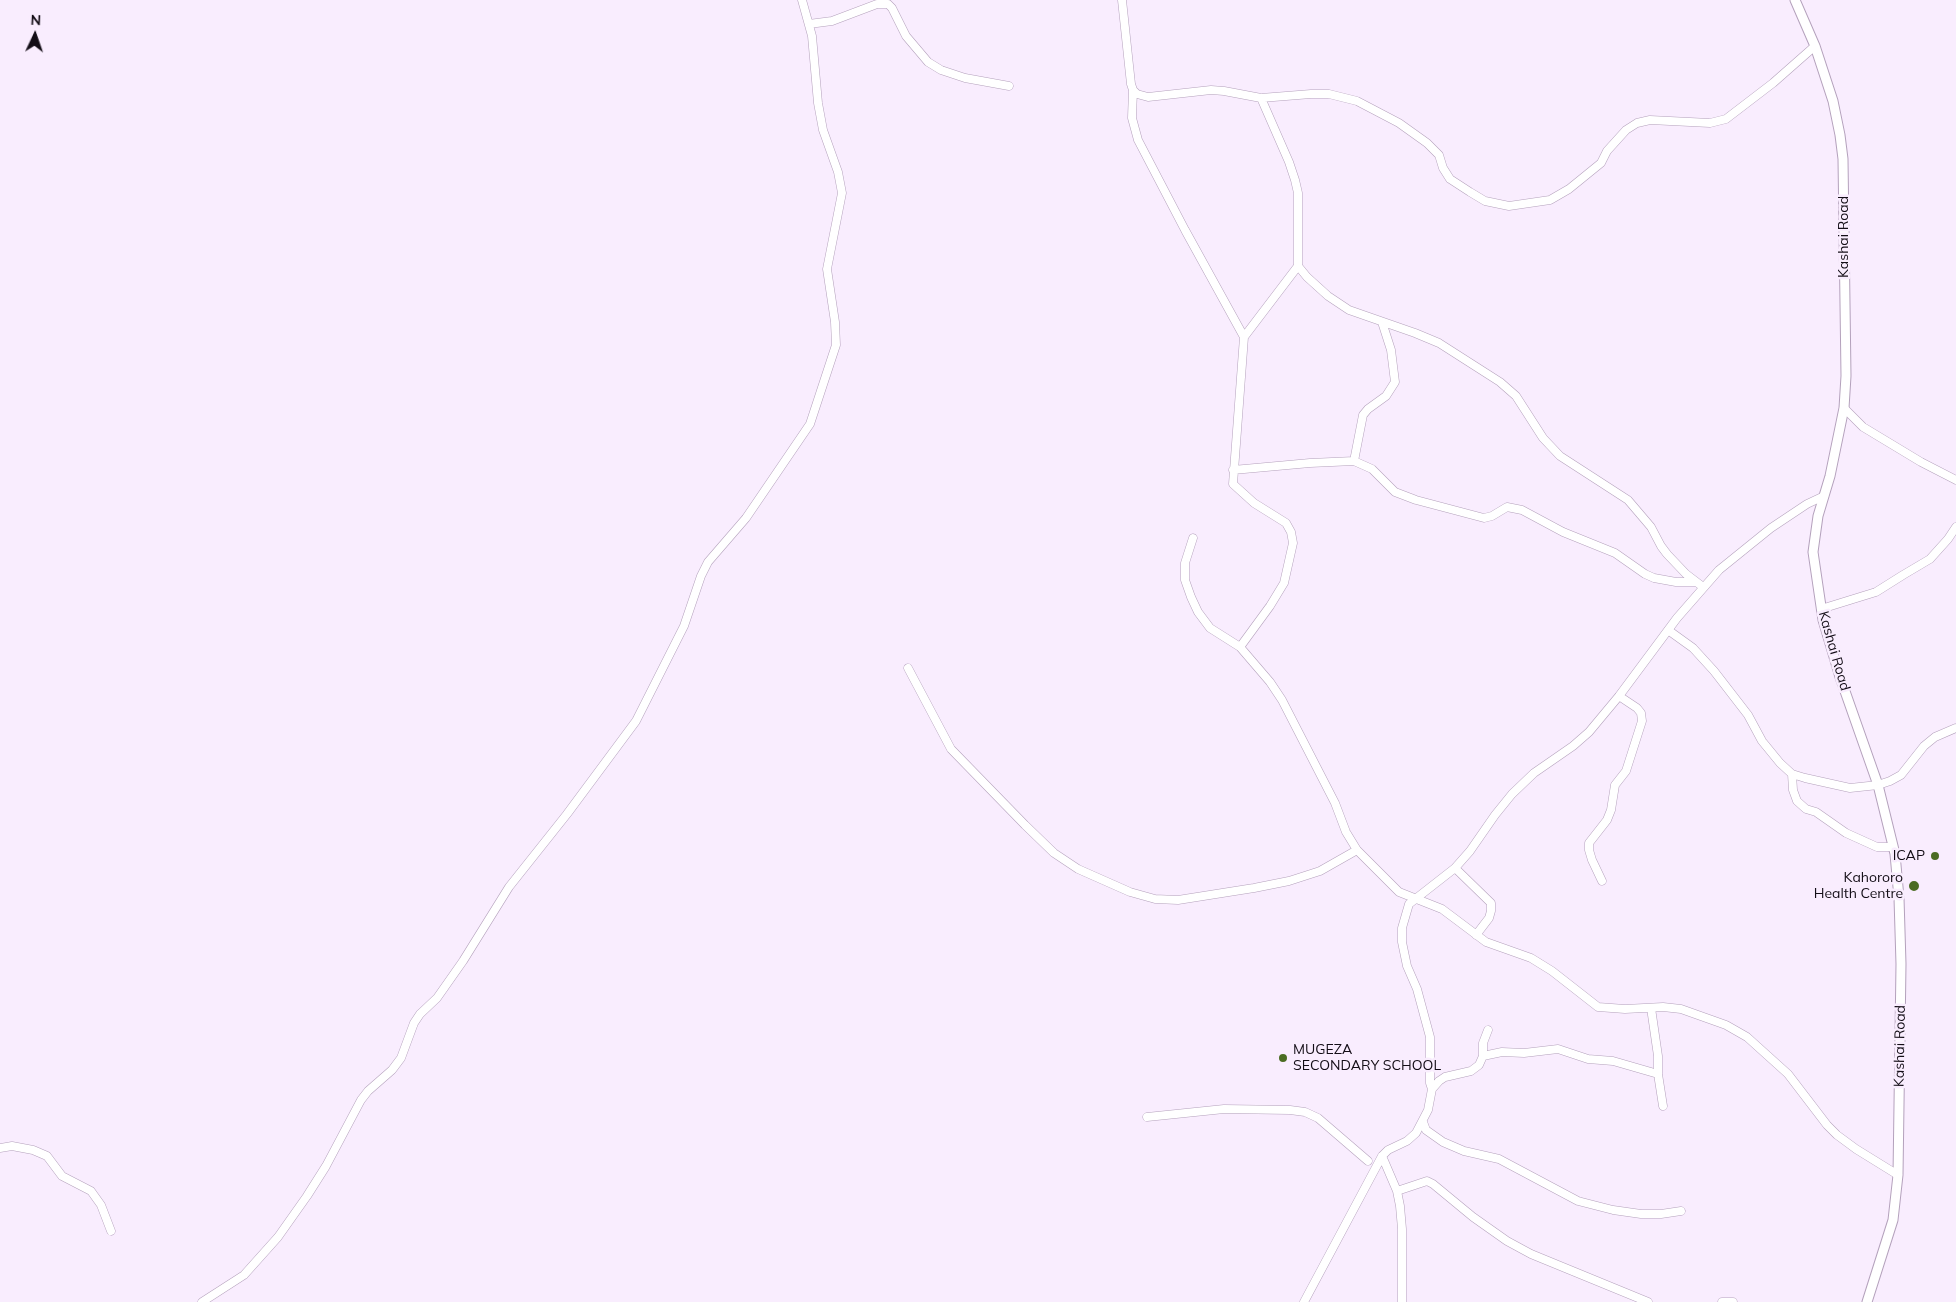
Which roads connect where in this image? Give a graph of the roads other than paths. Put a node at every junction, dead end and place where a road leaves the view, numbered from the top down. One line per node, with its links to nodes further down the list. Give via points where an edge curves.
1 (802, 0): 4 (street)
2 (1122, 0): 7 (street)
3 (1795, 0): 5 (street, Kashai Road)
4 (809, 24): 6 (street, via 832,21 877,4 888,4 906,36 928,62 965,78); 49 (street, via 822,130 838,172 842,193 827,269 836,322 836,345 810,424 746,518 708,562 684,626 636,721 509,886 463,961 437,998 420,1014 401,1058 361,1100 308,1196 244,1275)
5 (1815, 46): 8 (street, via 1726,119 1710,123 1650,120 1638,123 1626,130 1601,162 1564,192 1550,200 1509,206 1484,201 1450,179 1442,168 1439,155 1427,143 1400,123 1357,101 1329,94); 12 (street, Kashai Road, via 1833,101 1843,159)
6 (1009, 86)
7 (1133, 90): 8 (street, via 1148,97 1211,90); 11 (street, via 1132,118 1138,140)
8 (1261, 98): 9 (street, via 1290,162 1298,193)
9 (1298, 266): 10 (street, via 1349,310); 11 (street)
10 (1382, 322): 13 (street, via 1391,350 1395,382 1386,396 1363,415); 19 (street, via 1439,343 1500,382 1516,396 1543,438 1560,456 1628,500 1651,527 1667,554)
11 (1244, 337): 14 (street)
12 (1844, 408): 15 (street, via 1863,427); 16 (street, Kashai Road)
13 (1354, 461): 14 (street); 19 (street, via 1372,469 1395,492 1416,500 1484,518 1507,507 1522,510 1562,532 1614,553 1654,578)
14 (1233, 470): 22 (street, via 1233,484 1254,503 1286,523 1293,542 1284,583)
15 (1956, 480)
16 (1824, 496): 19 (street, via 1771,528); 20 (street, Kashai Road, via 1813,552)
17 (1956, 527): 20 (street, via 1930,558 1876,592)
18 (1193, 538): 22 (street, via 1185,563 1185,580 1191,597 1210,628)
19 (1700, 584): 21 (street)
20 (1820, 609): 27 (street, Kashai Road)
21 (1668, 630): 24 (street); 26 (street, via 1693,648 1714,671 1748,715 1762,741)
22 (1240, 647): 29 (street, via 1282,700)
23 (908, 668): 29 (street, via 952,748 1003,802 1054,853 1078,869 1130,892 1155,899 1178,900 1254,888 1320,871)
24 (1619, 696): 30 (street, via 1589,732 1534,773 1512,794); 31 (street, via 1637,708 1642,721 1626,771 1615,785 1607,820 1589,843 1592,860)
25 (1956, 728): 27 (street, via 1924,746 1901,775)
26 (1792, 774): 27 (street, via 1850,788); 28 (street, via 1793,790 1806,809 1854,837 1877,847)
27 (1878, 785): 28 (street, Kashai Road)
28 (1893, 847): 45 (street, Kashai Road, via 1901,964)
29 (1357, 850): 32 (street, via 1392,887)
30 (1455, 868): 32 (street); 33 (street, via 1491,903 1489,918)
31 (1602, 881)
32 (1416, 897): 33 (street, via 1442,909); 38 (street, via 1406,913 1402,942 1430,1037)
33 (1476, 935): 34 (street, via 1486,942 1531,958 1598,1008)
34 (1651, 1008): 37 (street); 45 (street, via 1682,1010 1747,1036 1788,1074 1827,1125 1856,1149)
35 (1488, 1030): 36 (street)
36 (1483, 1056): 37 (street, via 1558,1049); 38 (street, via 1471,1071 1446,1077)
37 (1658, 1074): 39 (street)
38 (1432, 1089): 41 (street)
39 (1663, 1106)
40 (1147, 1116): 44 (street, via 1224,1109 1306,1112 1318,1118)
41 (1423, 1122): 43 (street, via 1407,1141); 47 (street, via 1426,1130 1443,1142 1498,1159 1578,1201 1641,1214)
42 (0, 1148): 48 (street, via 18,1147 47,1156 62,1176 91,1191 101,1205)
43 (1382, 1156): 46 (street); 50 (street)
44 (1368, 1161)
45 (1898, 1174): 55 (street, Kashai Road, via 1893,1220)
46 (1397, 1191): 51 (street, via 1402,1229); 52 (street, via 1427,1181 1507,1241)
47 (1681, 1211)
48 (111, 1231)
49 (202, 1302)
50 (1304, 1302)
51 (1402, 1302)
52 (1648, 1302)
53 (1722, 1302): 54 (street)
54 (1733, 1302)
55 (1867, 1302)

